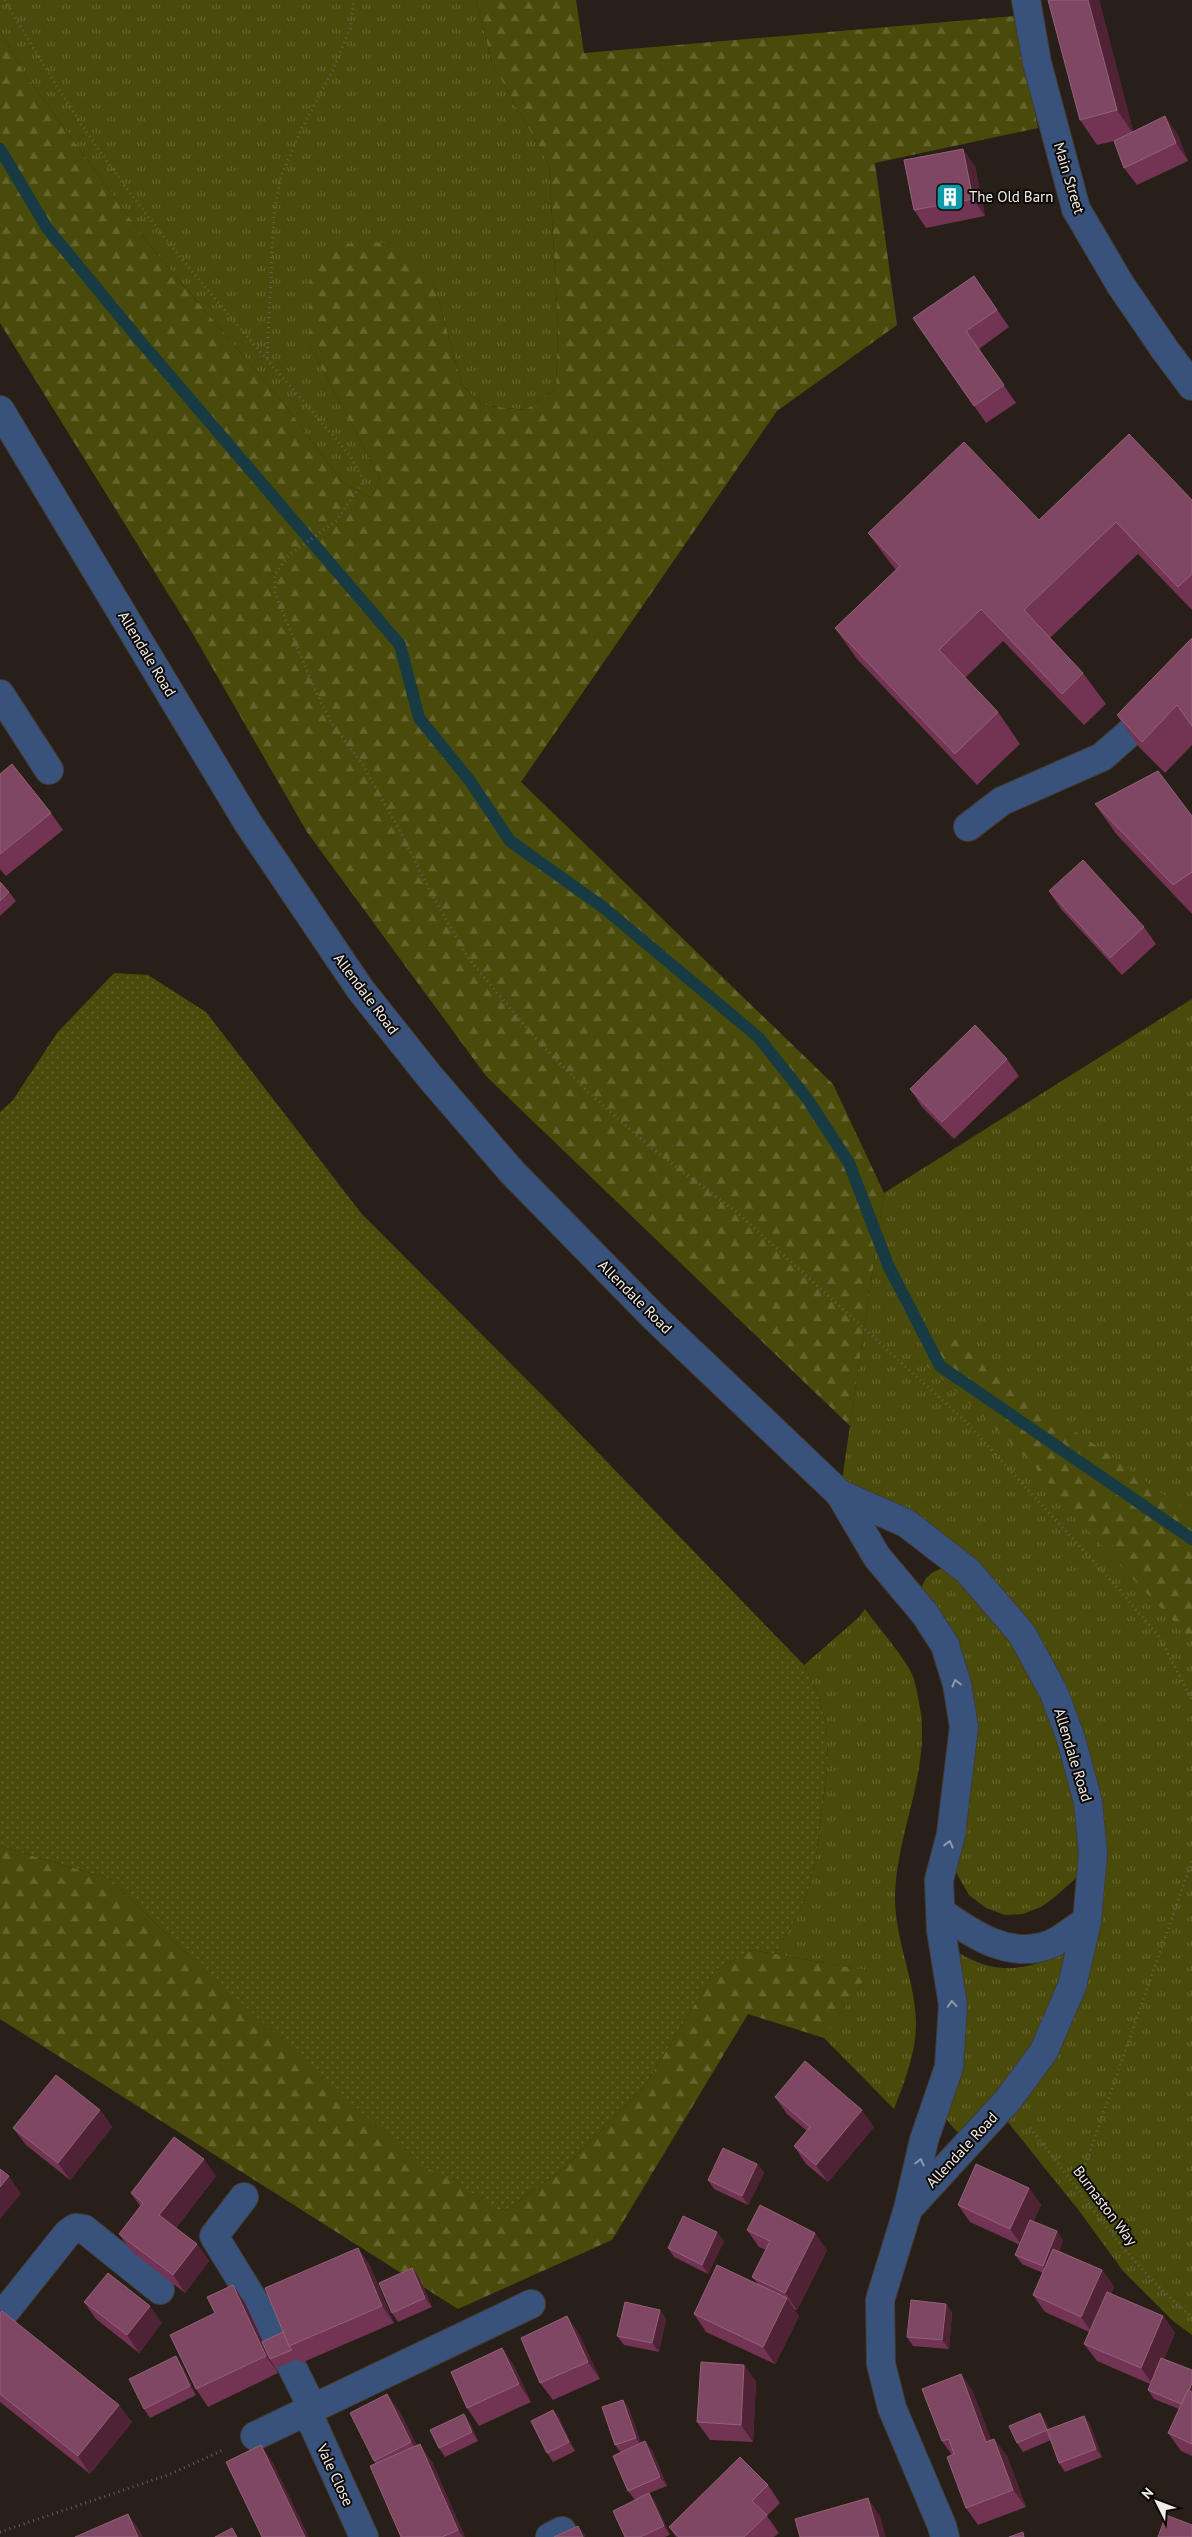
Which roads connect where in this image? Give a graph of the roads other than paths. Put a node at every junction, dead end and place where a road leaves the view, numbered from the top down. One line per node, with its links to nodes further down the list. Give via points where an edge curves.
1 (1026, 0): 2 (street, Main Street, via 1037,63 1076,209 1126,292)
2 (1192, 386)
3 (0, 410): 8 (street, Allendale Road, via 248,823 360,989 512,1172 654,1317)
4 (1192, 670): 7 (street, via 1102,757 1002,801)
5 (0, 694): 6 (street)
6 (50, 770)
7 (968, 827)
8 (840, 1494): 9 (street, Allendale Road, one-way to 8, via 939,1880 951,1834 964,1727 957,1684 945,1645 925,1614 877,1557); 10 (street, Allendale Road, via 914,1529 968,1571 1022,1634 1054,1693 1071,1738 1088,1802 1093,1854)
9 (941, 1912): 10 (street, via 984,1940 1004,1947 1026,1949 1051,1944); 12 (street, Allendale Road, one-way to 9, via 924,2140 949,2066 953,2005)
10 (1086, 1921): 12 (street, Allendale Road, via 1069,1994 1044,2051 1008,2100)
11 (244, 2197): 16 (street, Vale Close, via 214,2236 281,2345)
12 (908, 2209): 19 (street, Allendale Road, via 880,2300 881,2364 892,2408)
13 (160, 2290): 15 (street, via 84,2229 75,2228)
14 (532, 2304): 16 (street)
15 (0, 2318)
16 (310, 2410): 17 (street); 18 (street, Vale Close)
17 (256, 2436)
18 (364, 2537)
19 (945, 2537)

